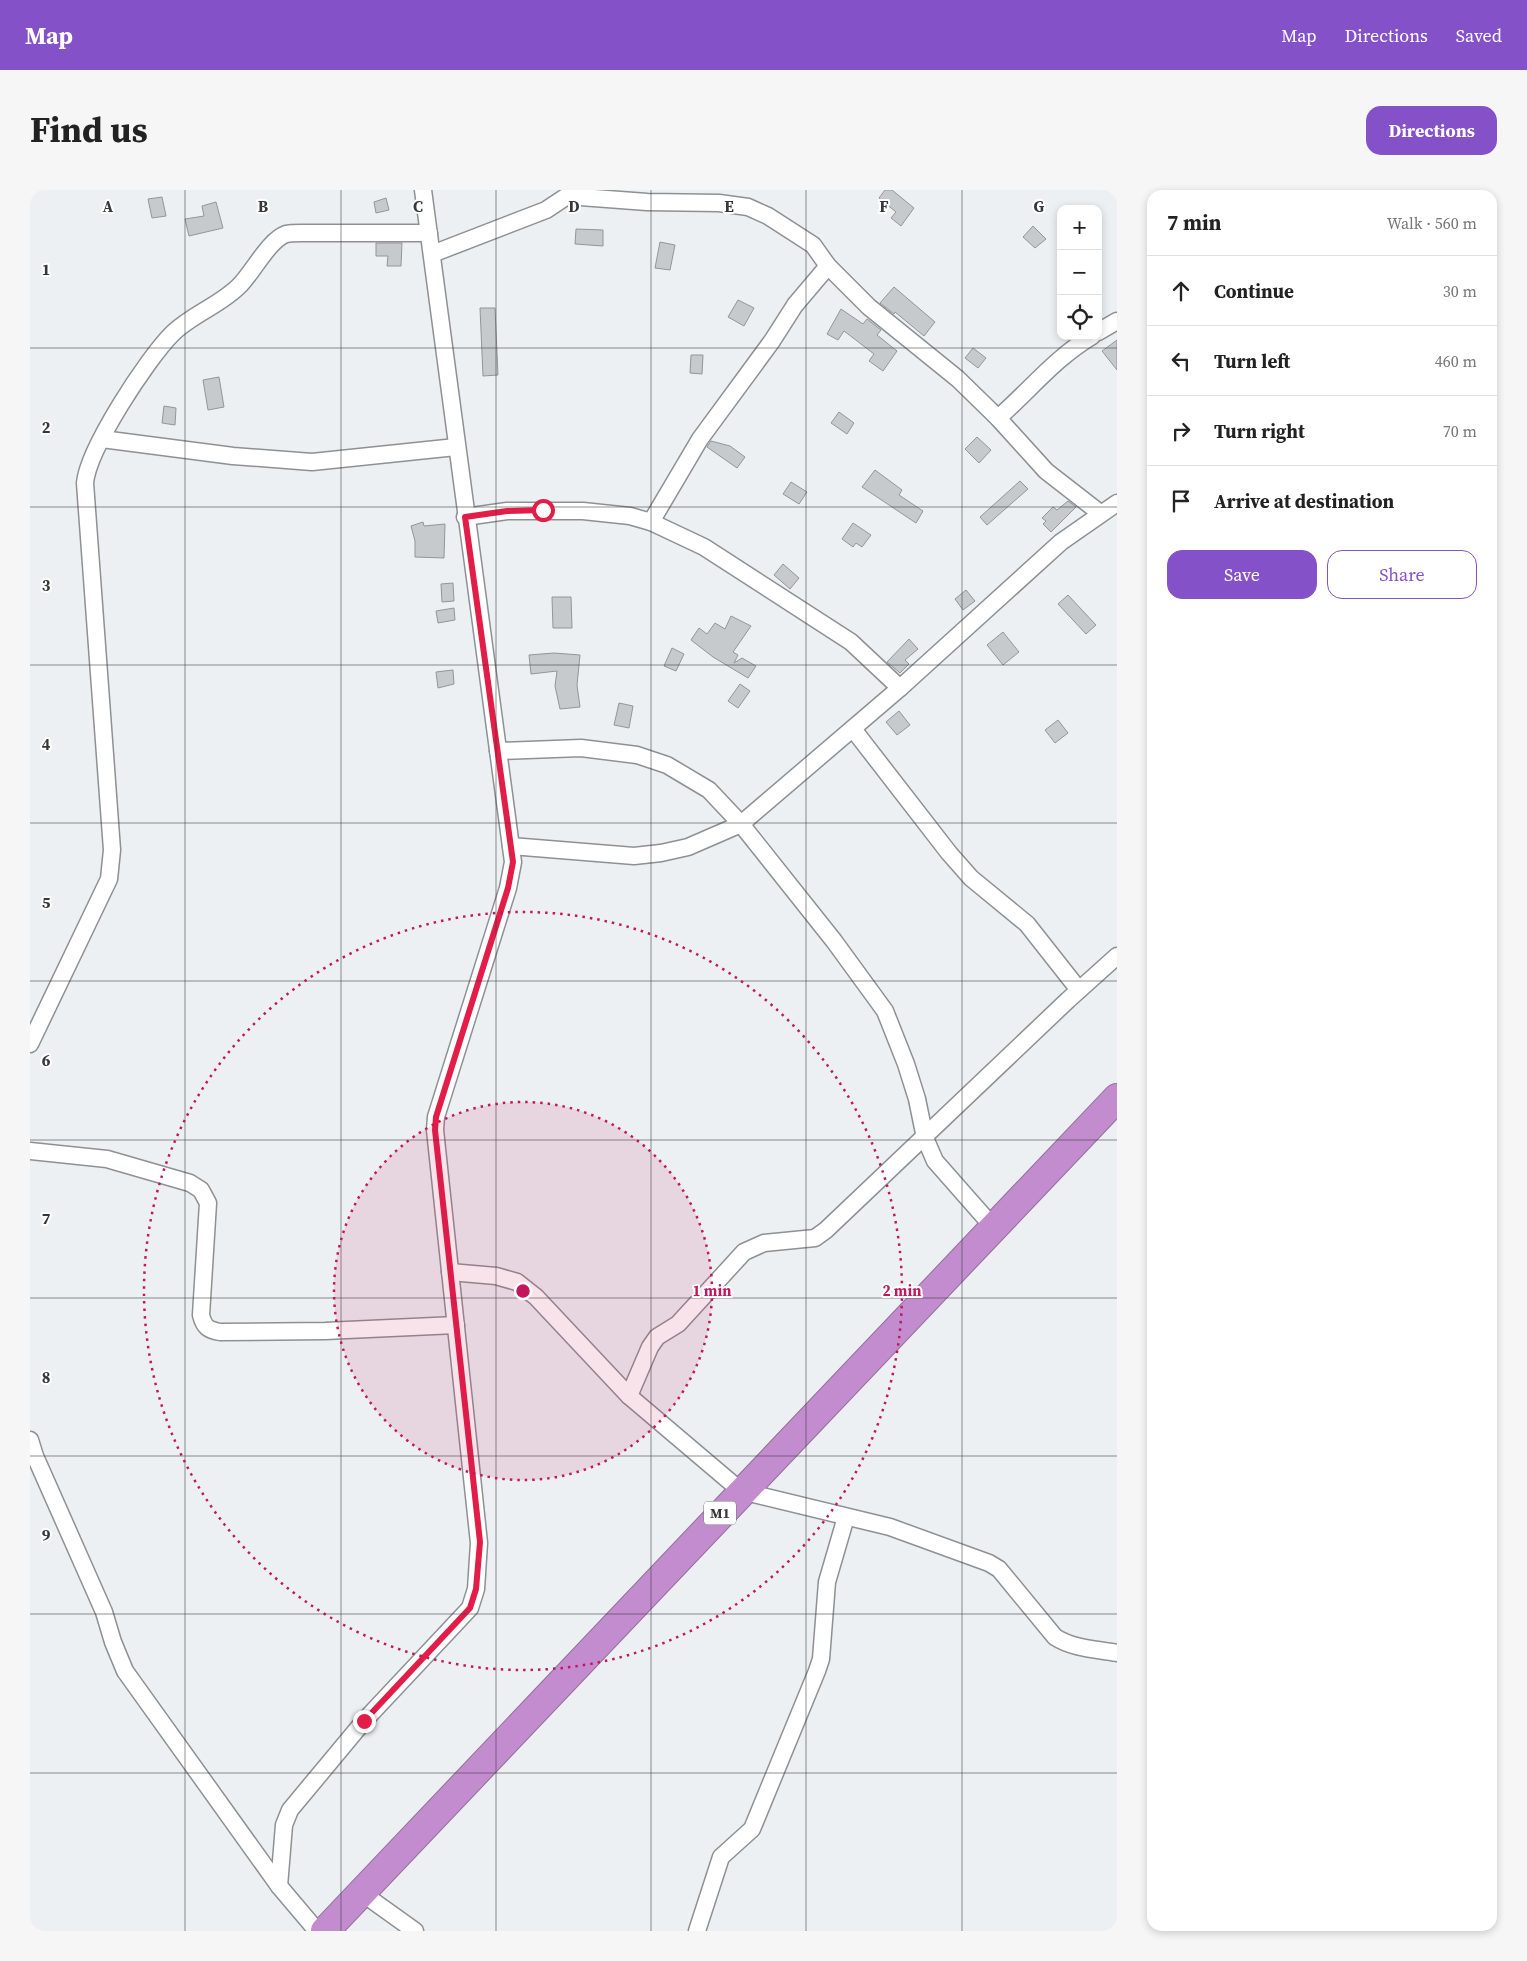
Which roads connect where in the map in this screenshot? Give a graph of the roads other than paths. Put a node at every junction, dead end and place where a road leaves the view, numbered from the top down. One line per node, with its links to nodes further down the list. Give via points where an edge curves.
1 (423, 190): 3 (street)
2 (566, 193): 4 (street, via 546,210); 5 (street, via 647,202 719,203 748,207 813,245)
3 (428, 232): 4 (street); 10 (street, via 301,232 285,235 272,243 239,286 172,333 129,392)
4 (432, 254): 11 (street)
5 (828, 266): 9 (street, via 868,307 958,379); 15 (street, via 795,305 700,439)
6 (1117, 321): 7 (street)
7 (1102, 330)
8 (1087, 340): 9 (street, via 1047,369)
9 (998, 418): 13 (street, via 1046,471)
10 (102, 440): 11 (street, via 312,462); 23 (street, via 86,470 85,484 111,866 109,879)
11 (456, 447): 14 (street)
12 (1117, 503): 13 (street)
13 (1100, 513): 16 (street, via 1061,542)
14 (465, 517): 15 (street, via 507,511 583,511 630,516); 18 (street)
15 (651, 522): 16 (street, via 704,547 851,642)
16 (900, 688): 17 (street)
17 (853, 730): 19 (street); 22 (street, via 949,853 971,878 1028,924)
18 (498, 752): 19 (street, via 582,748 637,755 667,765 709,790); 20 (street)
19 (741, 824): 20 (street, via 688,847 634,856); 25 (street, via 885,1011 912,1082)
20 (511, 846): 28 (street, via 513,862 508,888 436,1117)
21 (1117, 956): 22 (street)
22 (1079, 990): 25 (street)
23 (30, 1044)
24 (1117, 1098): 27 (highway, M1)
25 (925, 1138): 27 (street, via 935,1161); 30 (street, via 815,1238 764,1243 744,1252 678,1324 658,1337 650,1347)
26 (30, 1151): 29 (street, via 107,1159 190,1183 201,1190 208,1203 201,1315 203,1325 210,1330 325,1331)
27 (994, 1228): 32 (highway, M1)
28 (450, 1272): 29 (street); 30 (street, via 496,1276 517,1282 536,1297)
29 (456, 1325): 35 (street, via 480,1542 476,1589 470,1608 364,1721 290,1810 284,1826)
30 (629, 1396): 32 (street)
31 (30, 1440): 35 (street, via 104,1612 112,1642 125,1671)
32 (741, 1491): 33 (street); 36 (highway, M1)
33 (846, 1517): 34 (street, via 890,1527 989,1563 999,1569 1055,1637 1079,1647); 40 (street, via 827,1582 821,1659 817,1671 752,1829 720,1857)
34 (1117, 1652)
35 (279, 1886): 37 (street)
36 (362, 1893): 38 (highway, M1); 39 (street)
37 (317, 1931)
38 (325, 1931)
39 (415, 1931)
40 (697, 1931)

